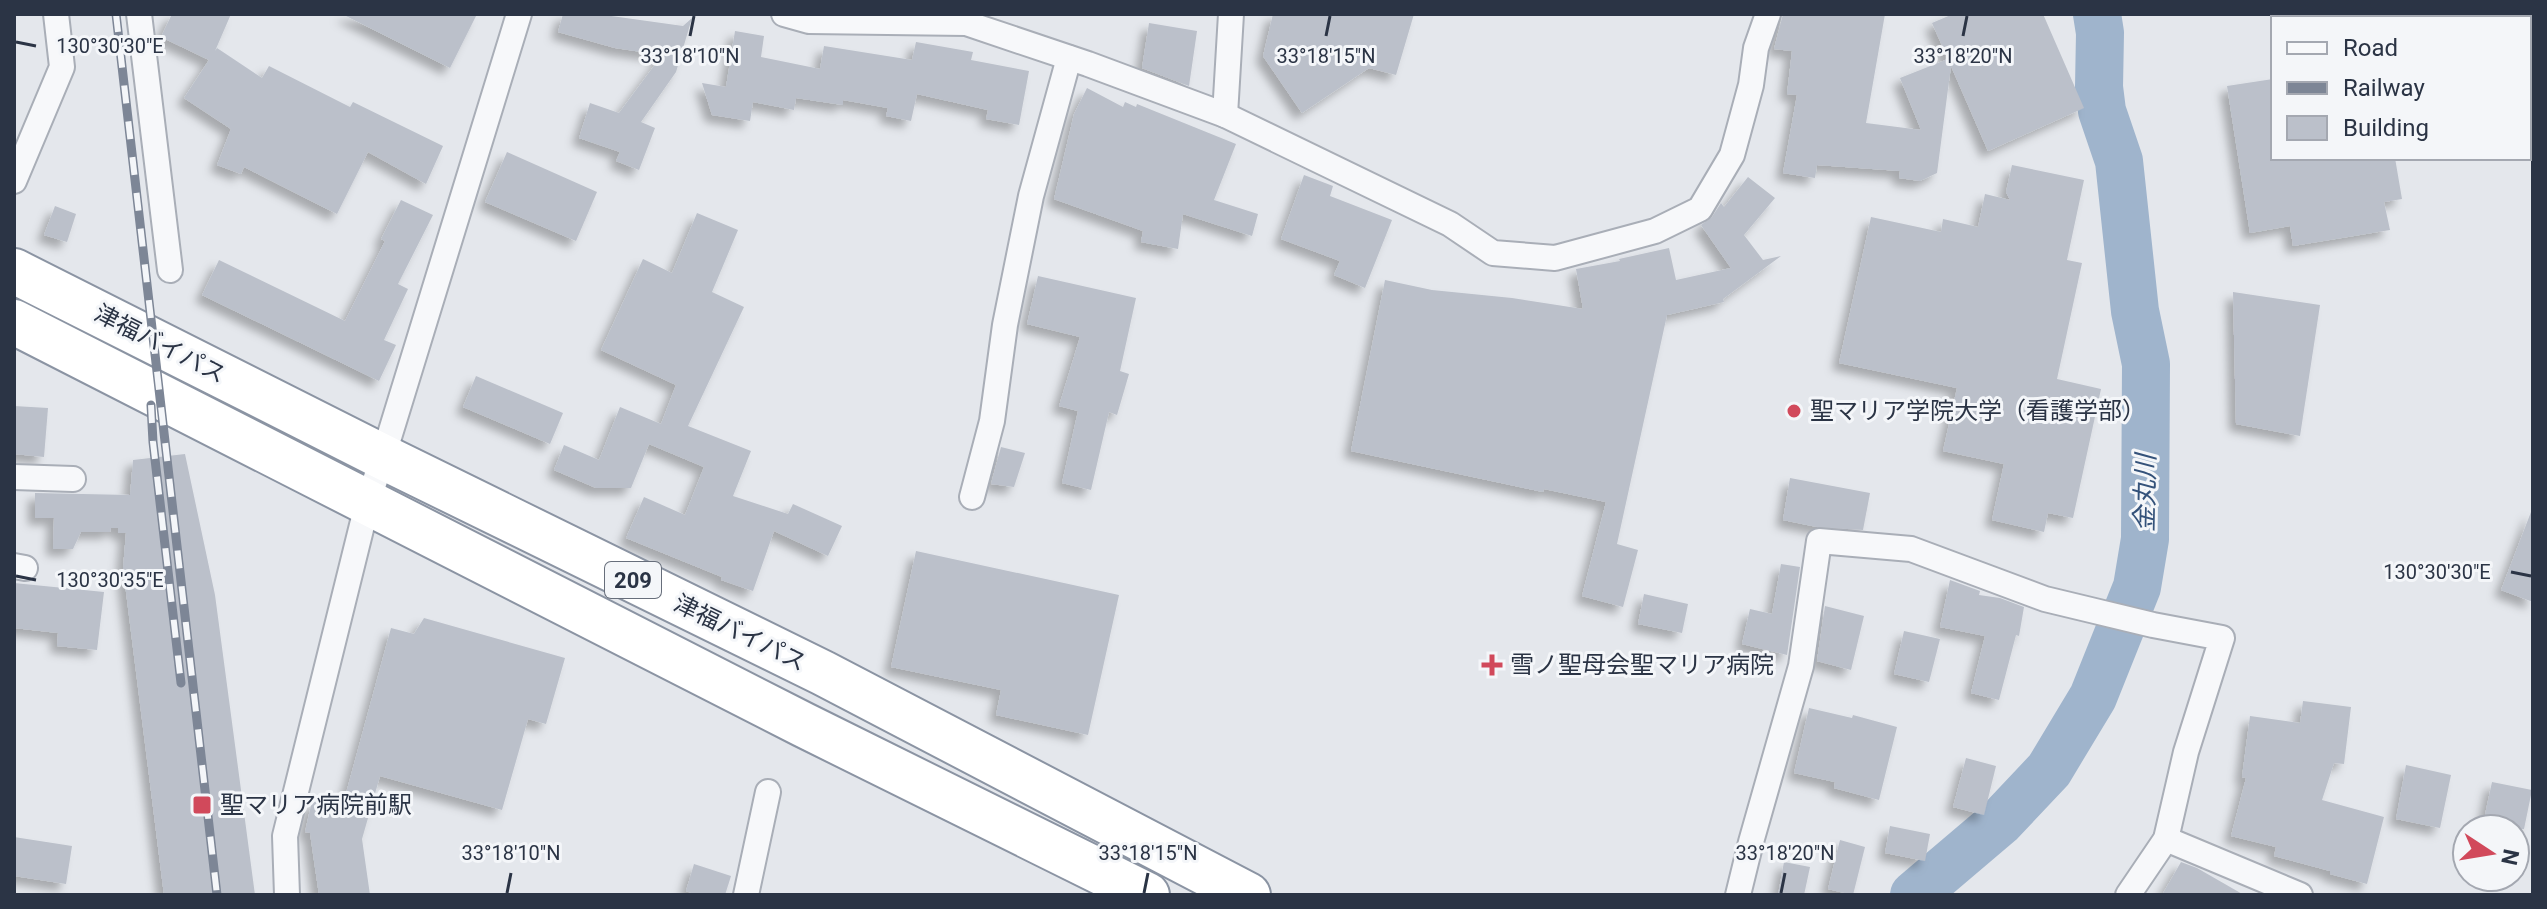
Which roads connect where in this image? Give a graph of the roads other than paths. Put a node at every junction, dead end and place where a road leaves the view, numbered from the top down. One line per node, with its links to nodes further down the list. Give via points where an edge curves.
1 (56, 14): 9 (street, via 62,67)
2 (139, 14): 10 (street)
3 (519, 14): 13 (street)
4 (784, 14): 7 (street, via 809,21 966,23)
5 (1231, 14): 8 (street)
6 (1768, 14): 8 (street, via 1732,155 1700,209 1655,231 1555,258 1493,253 1450,224)
7 (1069, 58): 8 (street); 16 (street, via 1031,196 992,421)
8 (1225, 115)
9 (14, 181)
10 (170, 270)
11 (14, 271): 13 (highway, 津福バイパス / 209)
12 (14, 322): 17 (highway, 津福バイパス / 209)
13 (383, 457): 17 (street); 23 (highway, 津福バイパス / 209, via 823,673)
14 (14, 477): 15 (street)
15 (73, 479)
16 (972, 497)
17 (368, 501): 20 (street, via 285,836); 22 (highway, 津福バイパス / 209)
18 (768, 792): 21 (street)
19 (2166, 839): 24 (street, via 2186,752 2222,638 2045,599 1911,549 1819,541 1801,666); 25 (street); 26 (street)
20 (287, 895)
21 (746, 895)
22 (1147, 895)
23 (1248, 895)
24 (1738, 895)
25 (2128, 895)
26 (2300, 895)

